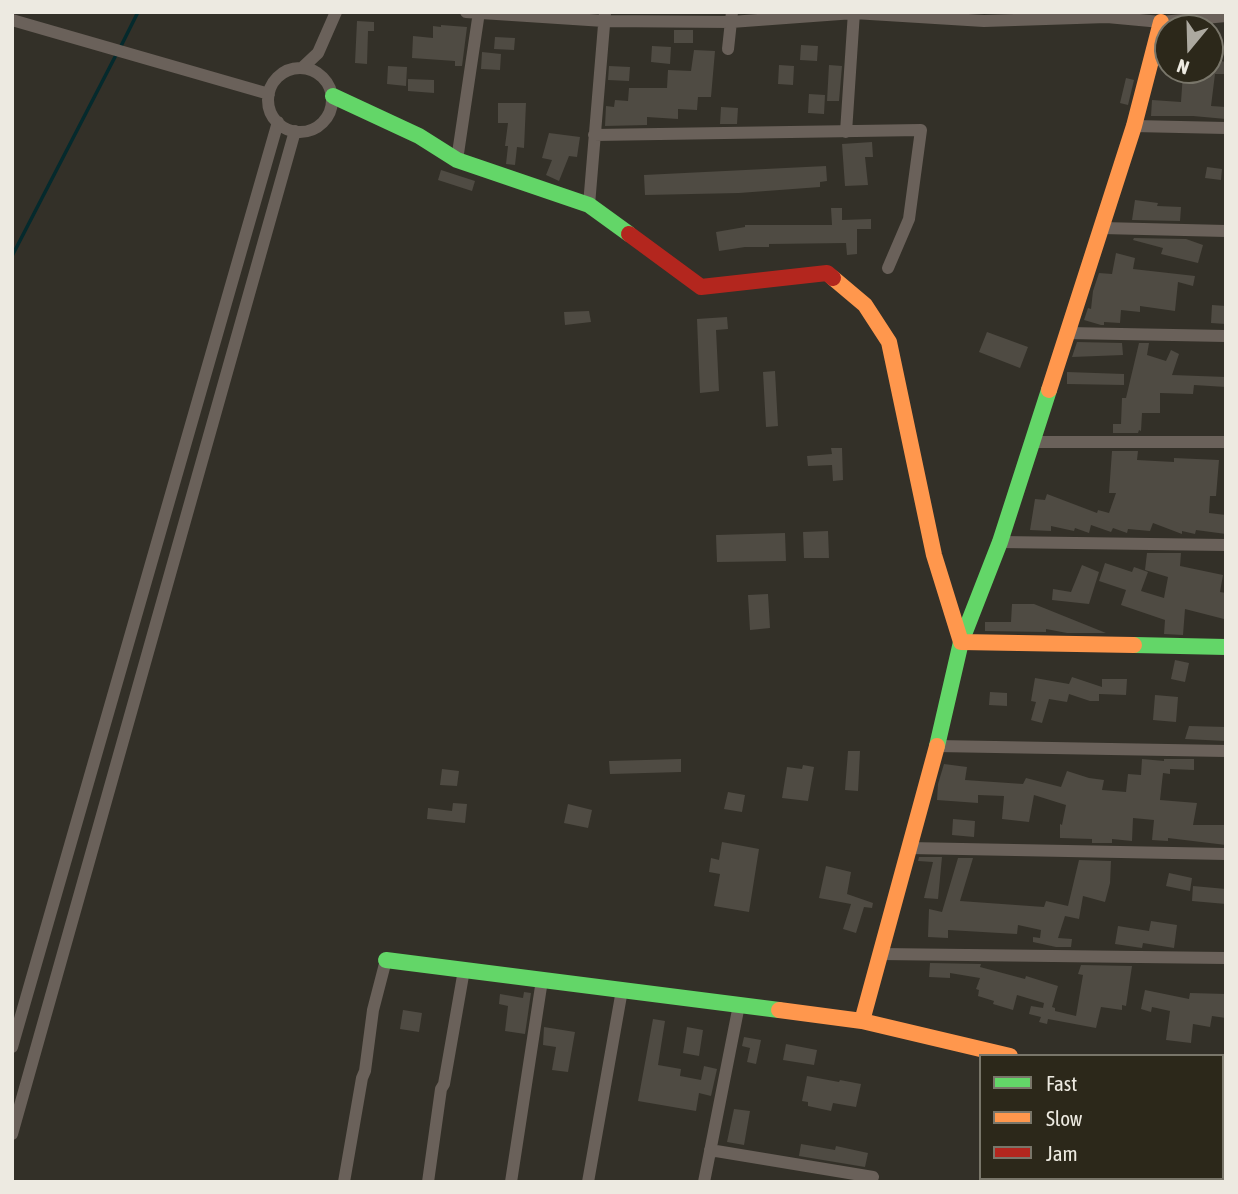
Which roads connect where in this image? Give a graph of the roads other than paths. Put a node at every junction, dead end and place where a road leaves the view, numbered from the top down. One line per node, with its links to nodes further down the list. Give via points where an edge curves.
1 (336, 12): 15 (street, via 318,53)
2 (466, 12): 3 (street)
3 (479, 12): 6 (street); 24 (street)
4 (854, 13): 7 (street); 8 (street); 22 (street)
5 (1107, 15): 8 (street); 10 (street)
6 (605, 17): 7 (street); 23 (street)
7 (732, 17): 13 (street)
8 (984, 17)
9 (12, 20): 11 (street)
10 (1154, 21)
11 (36, 27): 12 (street); 16 (street)
12 (12, 28)
13 (728, 49)
14 (1154, 50): 19 (street)
15 (302, 68): 16 (street, via 277,78); 17 (street, via 324,78)
16 (269, 94): 18 (street)
17 (333, 96): 21 (street, via 325,120 314,129); 24 (street, via 419,136)
18 (278, 122): 21 (street); 49 (street)
19 (1135, 126): 20 (street); 26 (street)
20 (1226, 128)
21 (295, 131): 51 (street)
22 (846, 132): 23 (street); 28 (street, via 921,130 909,219)
23 (594, 135): 25 (street)
24 (457, 160): 25 (street)
25 (589, 205): 35 (street, via 701,286 827,273 865,304 889,342 934,555)
26 (1102, 228): 27 (street); 29 (street)
27 (1226, 231)
28 (888, 268)
29 (1068, 333): 30 (street); 31 (street)
30 (1226, 336)
31 (1032, 442): 32 (street); 33 (street)
32 (1226, 442)
33 (1000, 542): 34 (street); 35 (street)
34 (1226, 545)
35 (961, 642): 36 (street); 37 (street)
36 (1226, 647)
37 (937, 746): 38 (street); 39 (street)
38 (1226, 751)
39 (909, 848): 40 (street); 41 (street)
40 (1226, 854)
41 (880, 954): 42 (street); 48 (street)
42 (1226, 958)
43 (386, 960): 44 (street); 54 (street)
44 (464, 970): 45 (street); 55 (street)
45 (542, 980): 46 (street); 56 (street)
46 (621, 990): 47 (street); 57 (street)
47 (739, 1005): 48 (street); 52 (street)
48 (862, 1021): 50 (street)
49 (12, 1047)
50 (1002, 1054)
51 (12, 1134)
52 (710, 1150): 53 (street); 58 (street)
53 (873, 1177)
54 (344, 1182)
55 (428, 1182)
56 (511, 1182)
57 (588, 1182)
58 (704, 1182)

